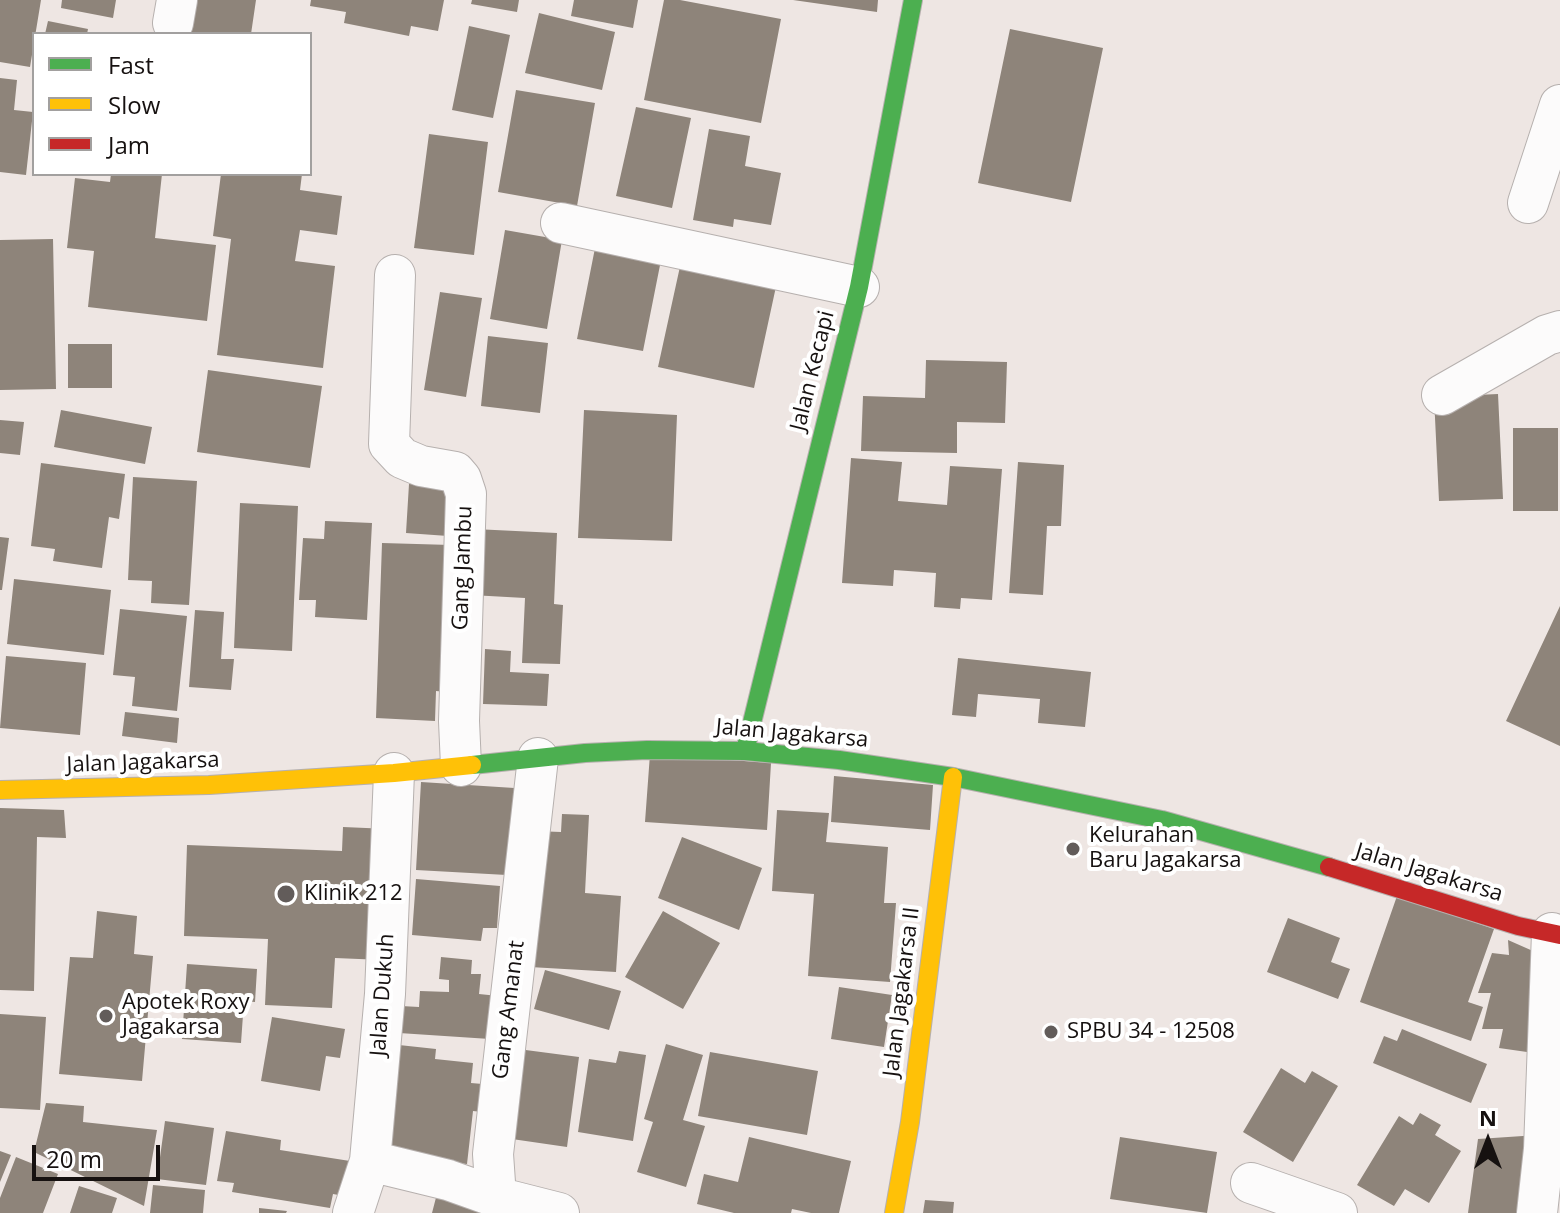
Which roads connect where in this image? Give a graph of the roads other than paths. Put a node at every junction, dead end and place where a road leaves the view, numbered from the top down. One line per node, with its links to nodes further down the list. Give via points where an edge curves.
1 (913, 0): 6 (main road, Jalan Kecapi)
2 (1560, 105): 3 (street)
3 (1528, 203)
4 (561, 223): 6 (street)
5 (395, 275): 11 (street, Gang Jambu, via 389,444 402,458 455,472 466,494)
6 (859, 287): 9 (main road, Jalan Kecapi)
7 (1560, 331): 8 (street)
8 (1442, 395)
9 (745, 751): 10 (main road, Jalan Jagakarsa, via 647,750); 13 (main road, Jalan Jagakarsa)
10 (538, 758): 11 (main road, Jalan Jagakarsa); 18 (street, Gang Amanat, via 493,1154)
11 (461, 766): 12 (main road, Jalan Jagakarsa)
12 (394, 773): 14 (main road, Jalan Jagakarsa, via 209,785); 16 (street, Jalan Dukuh, via 385,994)
13 (953, 777): 15 (main road, Jalan Jagakarsa, via 1162,820); 21 (main road, Jalan Jagakarsa II)
14 (0, 790)
15 (1556, 934): 23 (street)
16 (370, 1161): 18 (street); 19 (street, Jalan Dukuh)
17 (1251, 1183): 22 (street)
18 (496, 1197): 20 (street)
19 (353, 1213)
20 (559, 1213)
21 (894, 1213)
22 (1337, 1213)
23 (1537, 1213)

